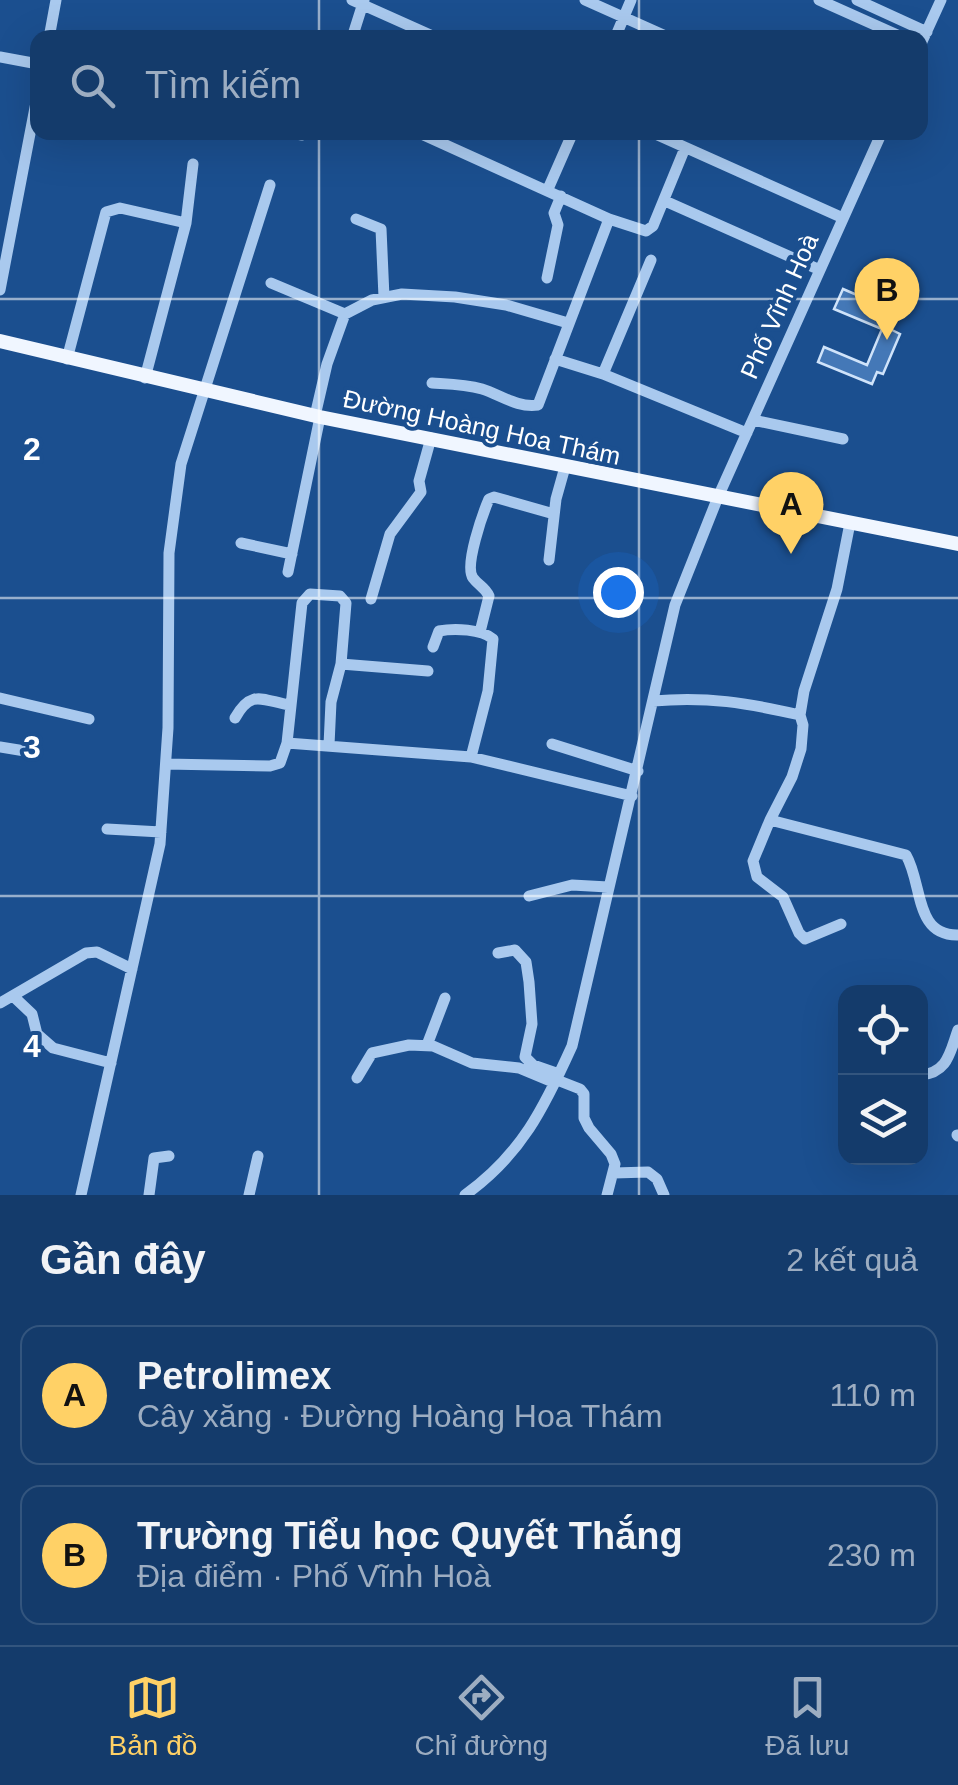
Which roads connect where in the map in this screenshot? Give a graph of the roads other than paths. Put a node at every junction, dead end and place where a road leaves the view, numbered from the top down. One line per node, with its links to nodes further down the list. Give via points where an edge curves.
1 (56, 0): 9 (street)
2 (585, 0): 8 (street)
3 (631, 0): 8 (street)
4 (819, 0): 14 (street)
5 (857, 0): 15 (street)
6 (941, 0): 16 (street)
7 (360, 2): 10 (street); 11 (street)
8 (624, 17): 12 (street); 13 (street)
9 (50, 30)
10 (354, 30)
11 (420, 30)
12 (618, 30)
13 (652, 30)
14 (886, 30)
15 (923, 30)
16 (928, 30)
17 (0, 57): 18 (street)
18 (30, 63)
19 (30, 134): 38 (street)
20 (435, 140): 27 (street)
21 (570, 140): 27 (street)
22 (668, 140): 24 (street)
23 (878, 140): 31 (street, Phố Vĩnh Hoà)
24 (685, 148): 29 (street); 31 (street)
25 (193, 164): 33 (street)
26 (270, 185): 48 (street)
27 (548, 190): 28 (street)
28 (561, 196): 30 (street); 36 (street)
29 (665, 200): 30 (street, via 646,231); 35 (street)
30 (609, 218): 41 (street)
31 (844, 218): 35 (street, Phố Vĩnh Hoà)
32 (356, 219): 39 (street, via 381,229)
33 (186, 222): 44 (street, via 120,208 106,212); 46 (street)
34 (650, 260): 45 (street)
35 (820, 270): 50 (street, Phố Vĩnh Hoà)
36 (547, 278)
37 (270, 283): 40 (street)
38 (0, 290)
39 (384, 297): 40 (street); 41 (street, via 455,297)
40 (346, 314): 49 (street, via 327,364)
41 (568, 323): 43 (street)
42 (0, 342): 44 (main road, Đường Hoàng Hoa Thám)
43 (555, 358): 45 (street); 47 (street, via 542,400 530,406 483,390)
44 (67, 359): 46 (main road, Đường Hoàng Hoa Thám)
45 (603, 374): 51 (street)
46 (146, 378): 48 (main road, Đường Hoàng Hoa Thám)
47 (432, 384)
48 (204, 392): 49 (main road, Đường Hoàng Hoa Thám); 80 (street, via 174,502)
49 (318, 416): 52 (main road, Đường Hoàng Hoa Thám); 60 (street)
50 (753, 420): 51 (street, Phố Vĩnh Hoà); 53 (street)
51 (747, 433): 55 (street, Phố Vĩnh Hoà)
52 (431, 438): 54 (main road, Đường Hoàng Hoa Thám); 63 (street, via 418,498 390,534)
53 (843, 439)
54 (565, 467): 55 (main road, Đường Hoàng Hoa Thám); 56 (street)
55 (718, 497): 57 (main road, Đường Hoàng Hoa Thám); 69 (street, Phố Vĩnh Hoà, via 675,605)
56 (554, 514): 61 (street); 64 (street, via 489,499 470,567 490,596)
57 (850, 524): 59 (main road, Đường Hoàng Hoa Thám); 71 (street)
58 (241, 544): 60 (street)
59 (958, 544)
60 (292, 554): 62 (street)
61 (549, 560)
62 (288, 572)
63 (371, 599)
64 (480, 632): 65 (street, via 439,631); 79 (street, via 494,646)
65 (433, 647)
66 (342, 664): 67 (street); 70 (street, via 345,600 306,595); 76 (street)
67 (428, 671)
68 (0, 698): 73 (street)
69 (653, 701): 71 (street, via 702,697); 81 (street, Phố Vĩnh Hoà)
70 (289, 705): 72 (street, via 254,698); 74 (street)
71 (800, 715): 83 (street, via 796,764)
72 (235, 718)
73 (89, 719)
74 (286, 743): 76 (street); 80 (street, via 280,763 270,766)
75 (552, 744): 81 (street)
76 (328, 746): 79 (street)
77 (0, 747): 78 (street)
78 (30, 752)
79 (471, 758): 82 (street)
80 (166, 764): 85 (street)
81 (638, 771): 82 (street, Phố Vĩnh Hoà)
82 (632, 796): 86 (street, Phố Vĩnh Hoà)
83 (770, 820): 88 (street, via 753,861 760,882 782,897 805,938); 89 (street, via 906,855 928,924)
84 (107, 829): 85 (street)
85 (161, 832): 91 (street)
86 (608, 887): 87 (street, via 572,885); 100 (street, Phố Vĩnh Hoà, via 572,1046)
87 (528, 896)
88 (840, 924)
89 (958, 936)
90 (498, 953): 100 (street, via 515,950 526,962 532,1024 525,1057)
91 (132, 969): 92 (street, via 86,953); 97 (street)
92 (13, 996): 94 (street); 97 (street, via 53,1048)
93 (446, 998): 96 (street)
94 (0, 1003)
95 (958, 1030): 98 (street, via 945,1066)
96 (427, 1045): 99 (street, via 372,1052); 100 (street, via 472,1063)
97 (111, 1063): 105 (street)
98 (928, 1074)
99 (357, 1078)
100 (557, 1079): 103 (street, via 584,1094 584,1118 610,1154); 108 (street, Phố Vĩnh Hoà, via 514,1153)
101 (169, 1156): 106 (street, via 154,1158)
102 (258, 1156): 107 (street)
103 (614, 1173): 104 (street); 109 (street, via 648,1172)
104 (604, 1194)
105 (81, 1195)
106 (149, 1195)
107 (249, 1195)
108 (465, 1195)
109 (664, 1195)

